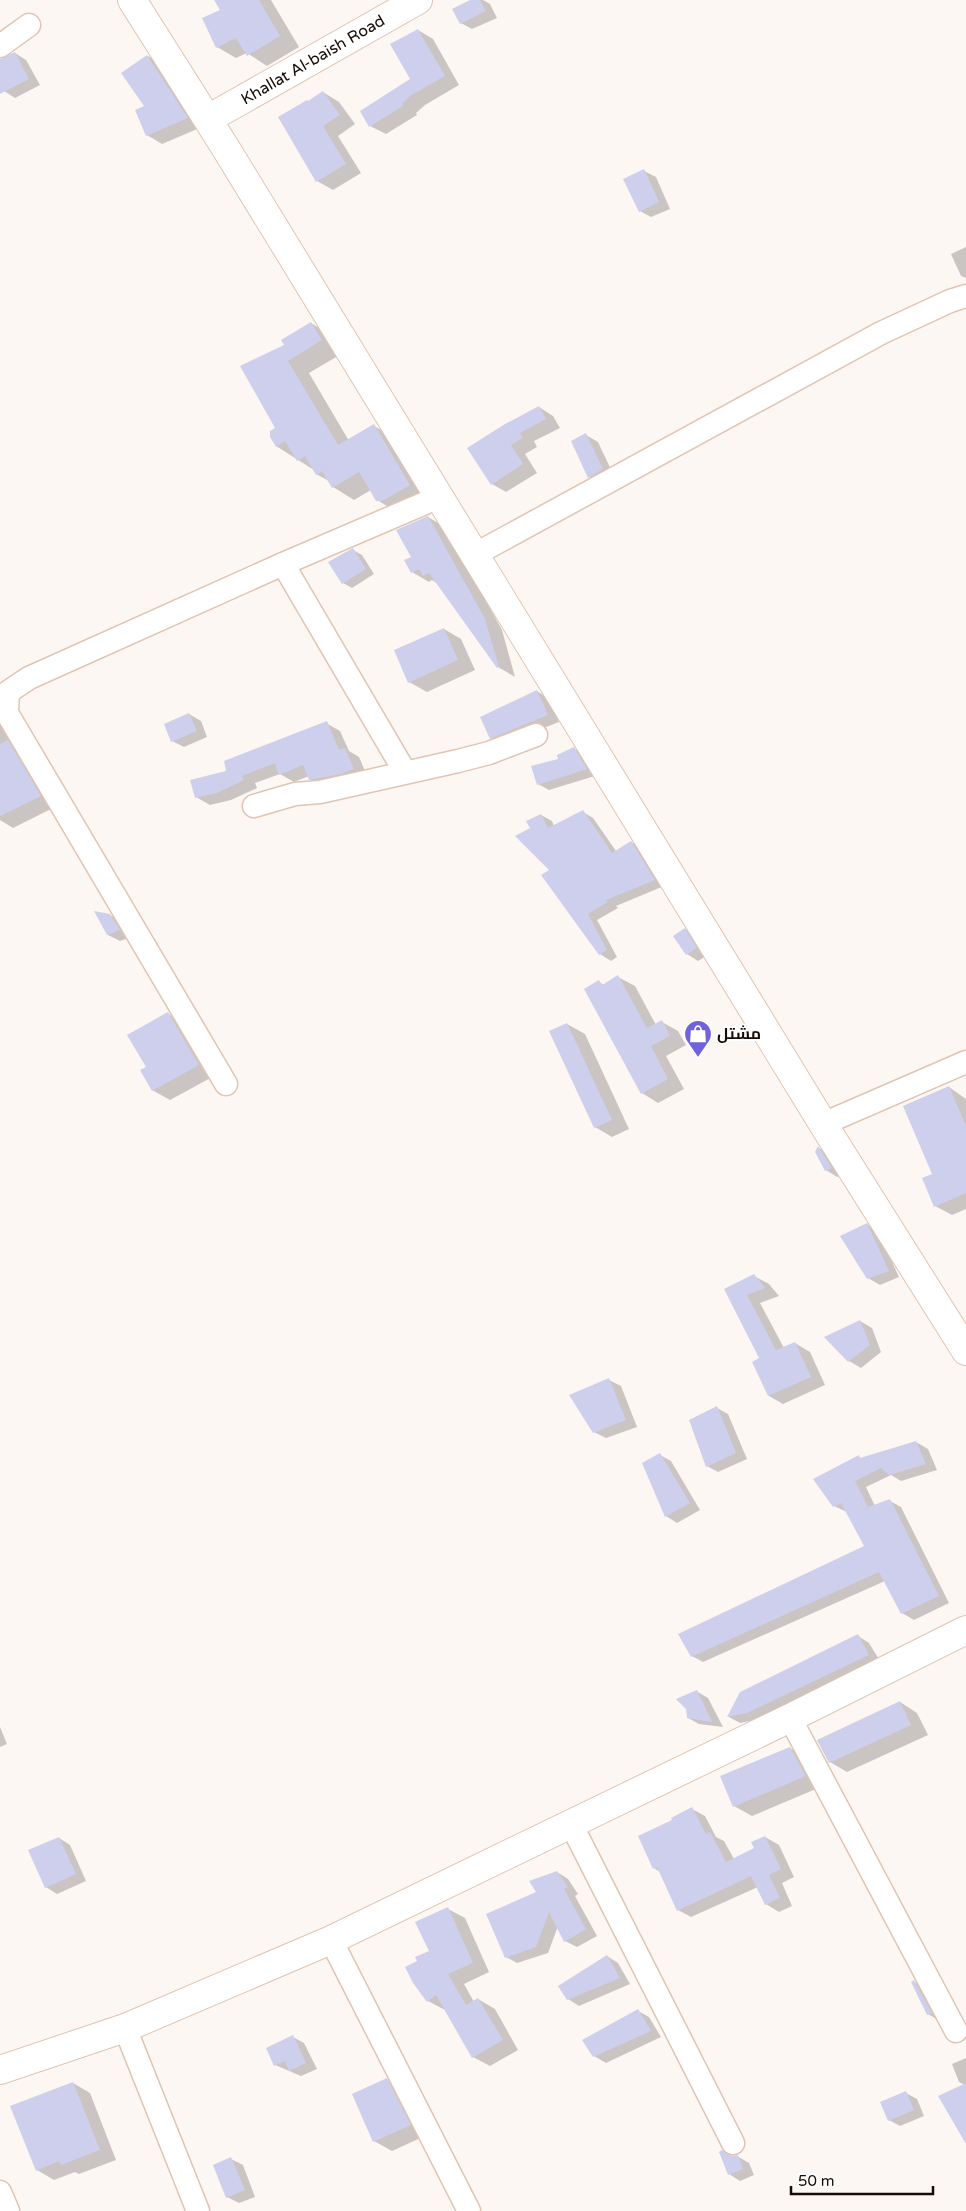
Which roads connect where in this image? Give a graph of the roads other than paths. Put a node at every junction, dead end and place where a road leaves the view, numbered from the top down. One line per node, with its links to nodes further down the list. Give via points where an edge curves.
1 (132, 0): 5 (main road)
2 (418, 0): 5 (main road, Khallat Al-baish Road)
3 (29, 25): 4 (street)
4 (0, 46)
5 (208, 119): 7 (main road)
6 (966, 296): 8 (street, via 881,333)
7 (438, 497): 8 (main road); 9 (street)
8 (474, 555): 15 (main road)
9 (283, 564): 11 (street); 14 (street, via 29,678 8,692 7,713)
10 (536, 735): 11 (street, via 458,761)
11 (405, 772): 12 (street, via 320,792 295,794)
12 (254, 806)
13 (966, 1062): 15 (street)
14 (226, 1084)
15 (823, 1124): 16 (main road)
16 (962, 1335)
17 (966, 1630): 18 (main road)
18 (790, 1718): 19 (main road); 22 (street)
19 (570, 1824): 20 (main road); 24 (street)
20 (332, 1940): 21 (main road); 28 (street)
21 (125, 2028): 23 (main road); 27 (street)
22 (956, 2031)
23 (0, 2070)
24 (734, 2143)
25 (0, 2192): 26 (street)
26 (8, 2211)
27 (198, 2211)
28 (469, 2211)

